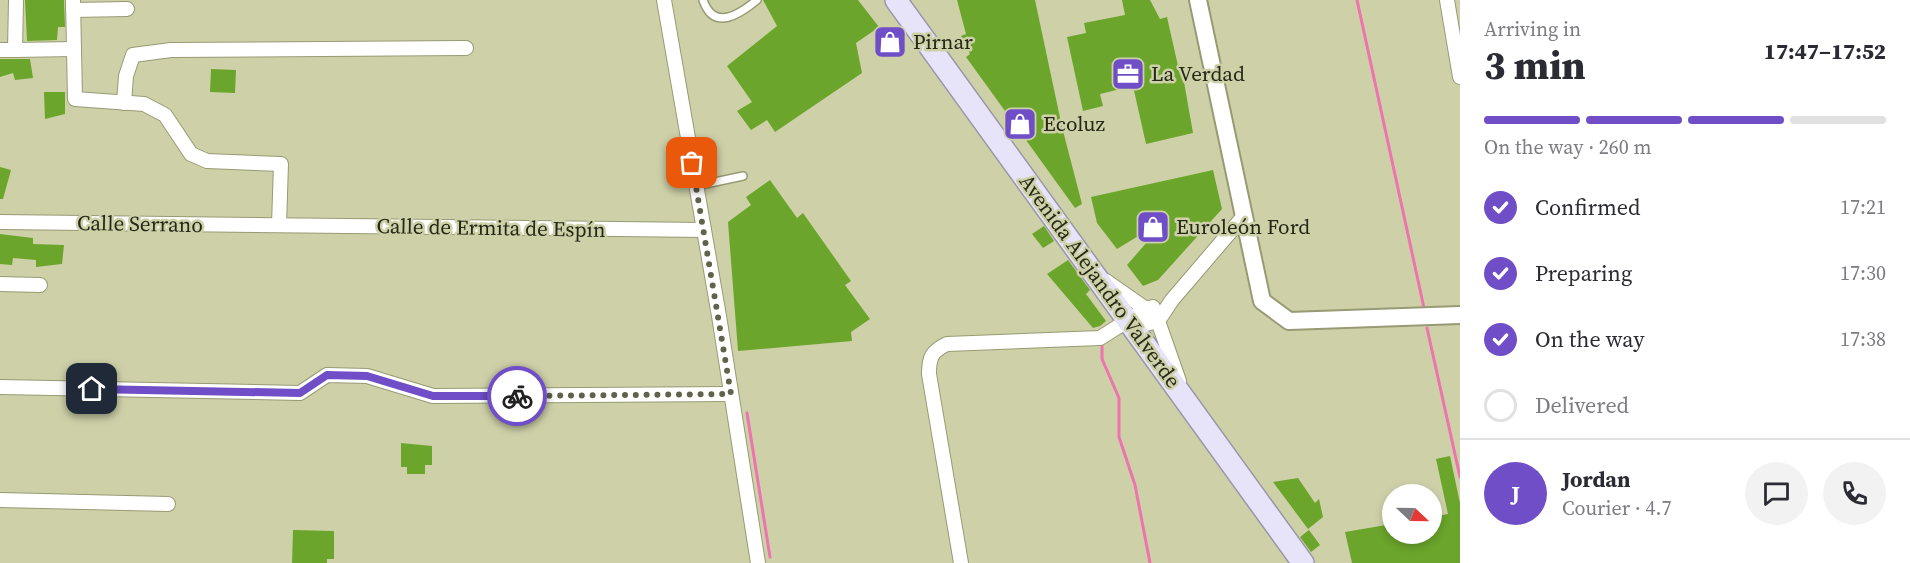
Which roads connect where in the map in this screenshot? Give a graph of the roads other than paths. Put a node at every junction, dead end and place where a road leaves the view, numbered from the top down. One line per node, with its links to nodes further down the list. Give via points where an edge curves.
1 (16, 0): 13 (street)
2 (664, 0): 17 (street)
3 (703, 0): 4 (lane, via 710,13 722,18 740,14)
4 (757, 0)
5 (896, 0): 26 (main road, Avenida Alejandro Valverde, via 1097,274)
6 (1198, 0): 18 (street)
7 (1447, 0): 14 (street)
8 (73, 5): 9 (street); 11 (street)
9 (127, 9)
10 (466, 48): 15 (street, via 139,52 133,55 126,76)
11 (74, 49): 13 (street); 15 (street, via 75,99)
12 (0, 50): 13 (street)
13 (15, 50)
14 (1460, 77)
15 (124, 103): 20 (street, via 144,104 165,115 191,154 207,161 281,164)
16 (743, 176): 17 (lane)
17 (696, 186): 21 (street)
18 (1243, 217): 24 (street); 25 (street, via 1262,301 1289,321)
19 (0, 222): 20 (street, Calle Serrano)
20 (279, 225): 21 (street, Calle de Ermita de Espín)
21 (704, 230): 29 (street)
22 (0, 284): 23 (street)
23 (40, 285)
24 (1172, 300): 26 (street); 27 (street)
25 (1460, 315)
26 (1136, 319): 27 (street); 27 (street); 30 (main road, Avenida Alejandro Valverde); 34 (street, via 1100,338 947,344 935,350 929,360 929,374)
27 (1158, 321): 30 (street)
28 (0, 387): 29 (street, via 300,393 327,375 367,376 433,396)
29 (731, 394): 33 (street)
30 (1188, 401): 35 (main road, Avenida Alejandro Valverde)
31 (0, 500): 32 (street)
32 (168, 504)
33 (758, 563)
34 (961, 563)
35 (1303, 563)

